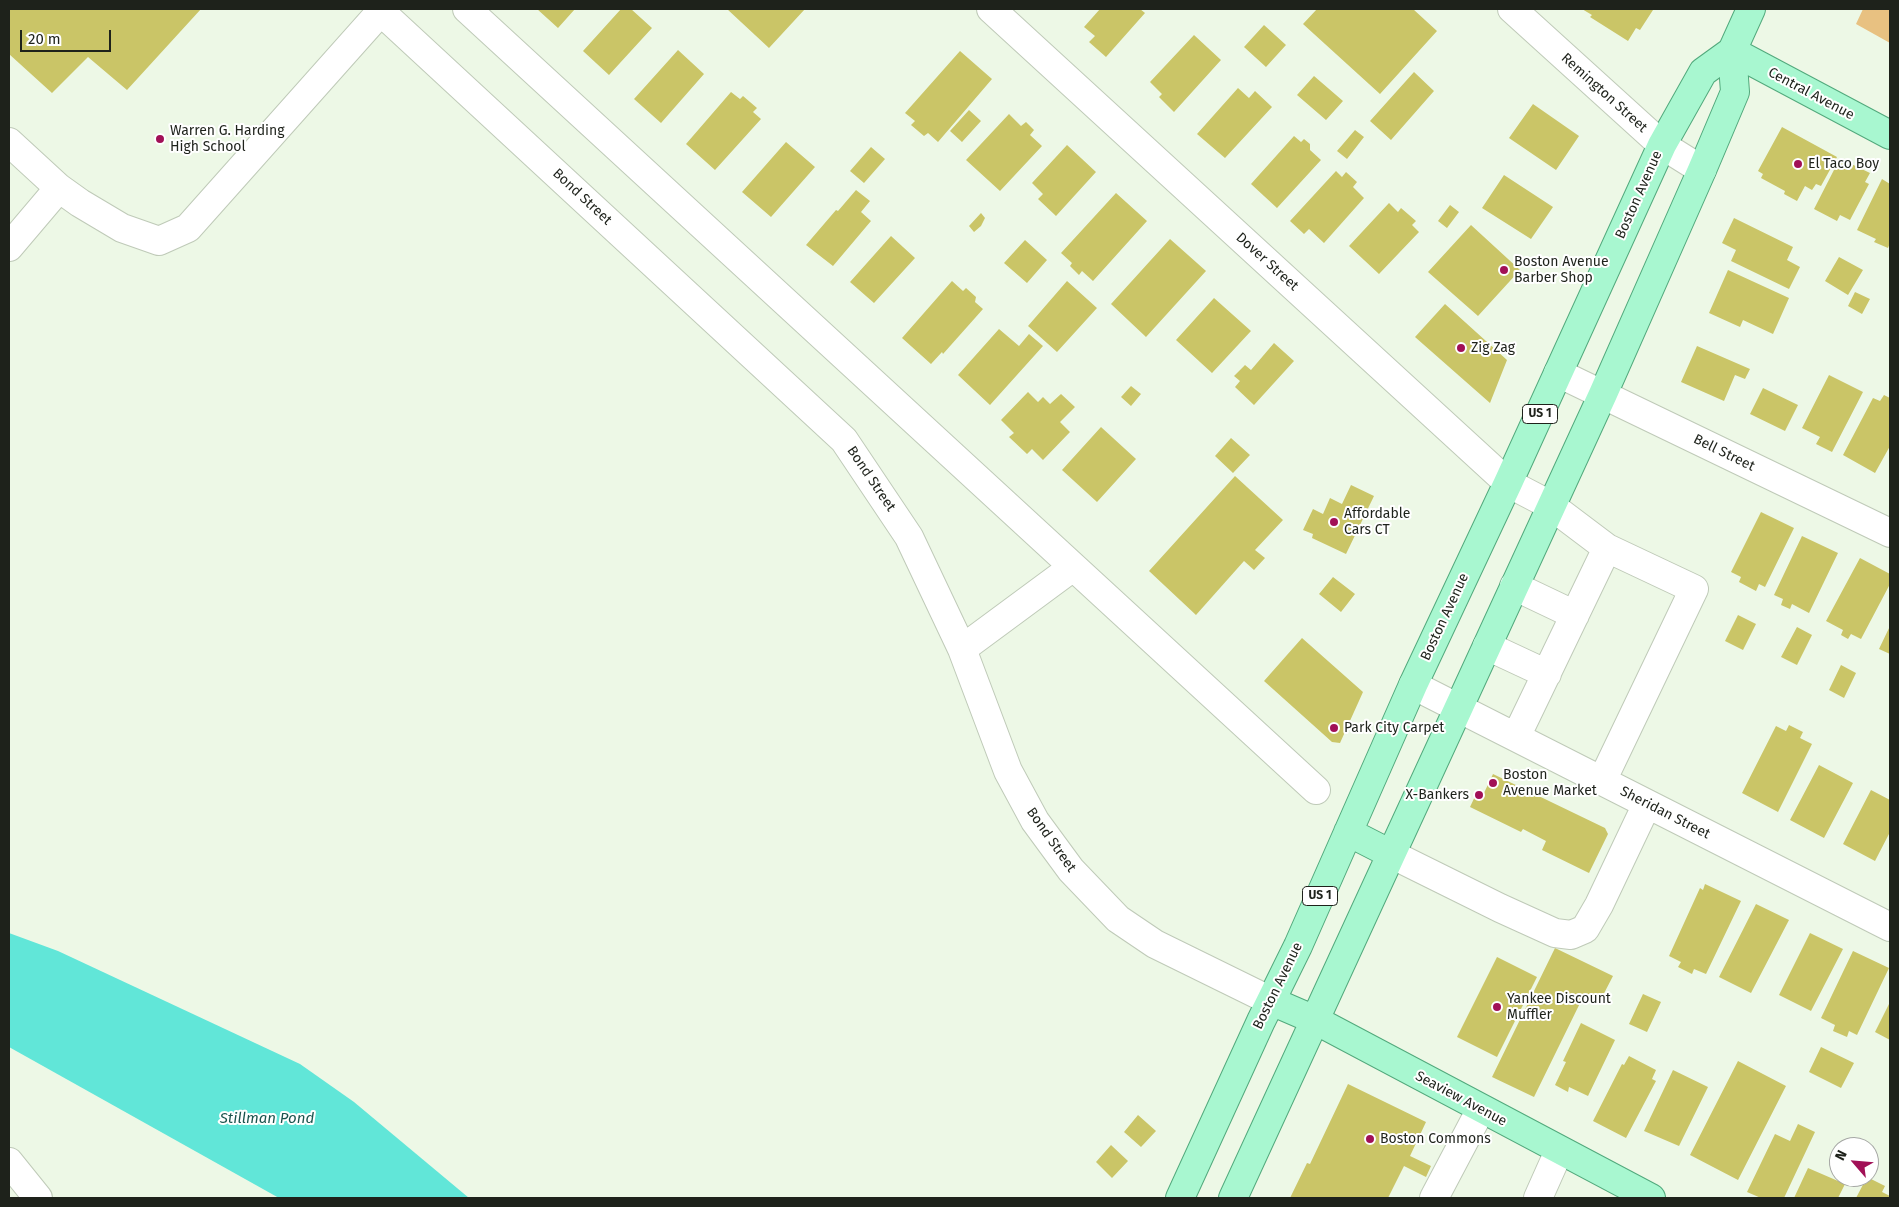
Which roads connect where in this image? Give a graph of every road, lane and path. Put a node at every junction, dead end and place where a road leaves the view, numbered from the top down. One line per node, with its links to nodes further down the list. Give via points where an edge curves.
1 (466, 9): 19 (street)
2 (991, 9): 15 (street, Dover Street)
3 (1512, 9): 9 (street, Remington Street)
4 (1751, 9): 6 (main road)
5 (380, 10): 11 (street, via 188,228 159,241 122,228); 23 (street, Bond Street, via 844,440 910,537)
6 (1732, 52): 7 (main road, Central Avenue); 9 (main road, Boston Avenue / US 1, via 1703,72); 10 (main road, via 1735,92)
7 (1890, 135)
8 (9, 142): 11 (street)
9 (1662, 145): 10 (street, Remington Street); 13 (main road, Boston Avenue / US 1)
10 (1702, 170): 14 (main road)
11 (59, 188): 12 (street)
12 (9, 247)
13 (1558, 373): 14 (street, Bell Street); 15 (main road, Boston Avenue / US 1)
14 (1603, 394): 16 (main road); 17 (street, Bell Street)
15 (1508, 483): 16 (street, Dover Street); 25 (main road, Boston Avenue / US 1)
16 (1550, 506): 18 (street, Dover Street); 20 (main road)
17 (1890, 533)
18 (1608, 548): 21 (street); 28 (street, Dover Street, via 1694,589)
19 (1073, 567): 23 (street); 29 (street)
20 (1514, 586): 21 (street); 22 (main road)
21 (1575, 615): 24 (street)
22 (1487, 646): 24 (street); 26 (main road)
23 (962, 649): 34 (street, Bond Street, via 1008,771 1035,821 1071,870 1118,919 1154,944)
24 (1546, 674): 27 (street)
25 (1413, 685): 26 (street, Sheridan Street); 31 (main road, Boston Avenue / US 1)
26 (1459, 708): 27 (street, Sheridan Street); 32 (main road)
27 (1516, 737): 28 (street, Sheridan Street)
28 (1602, 781): 30 (street, Sheridan Street)
29 (1316, 790)
30 (1647, 804): 32 (street, via 1595,913 1585,929 1571,935 1556,933 1500,908); 33 (street, Sheridan Street)
31 (1348, 832): 32 (main road); 34 (main road, Boston Avenue / US 1)
32 (1391, 854): 35 (main road)
33 (1890, 927)
34 (1271, 1001): 35 (main road, Seaview Avenue); 40 (main road, Boston Avenue / US 1)
35 (1315, 1020): 36 (main road, Seaview Avenue); 41 (main road)
36 (1482, 1109): 37 (main road, Seaview Avenue); 42 (street)
37 (1559, 1151): 43 (street); 44 (main road, Seaview Avenue)
38 (9, 1162): 39 (street)
39 (38, 1198)
40 (1180, 1198)
41 (1233, 1198)
42 (1434, 1198)
43 (1538, 1198)
44 (1651, 1198)

